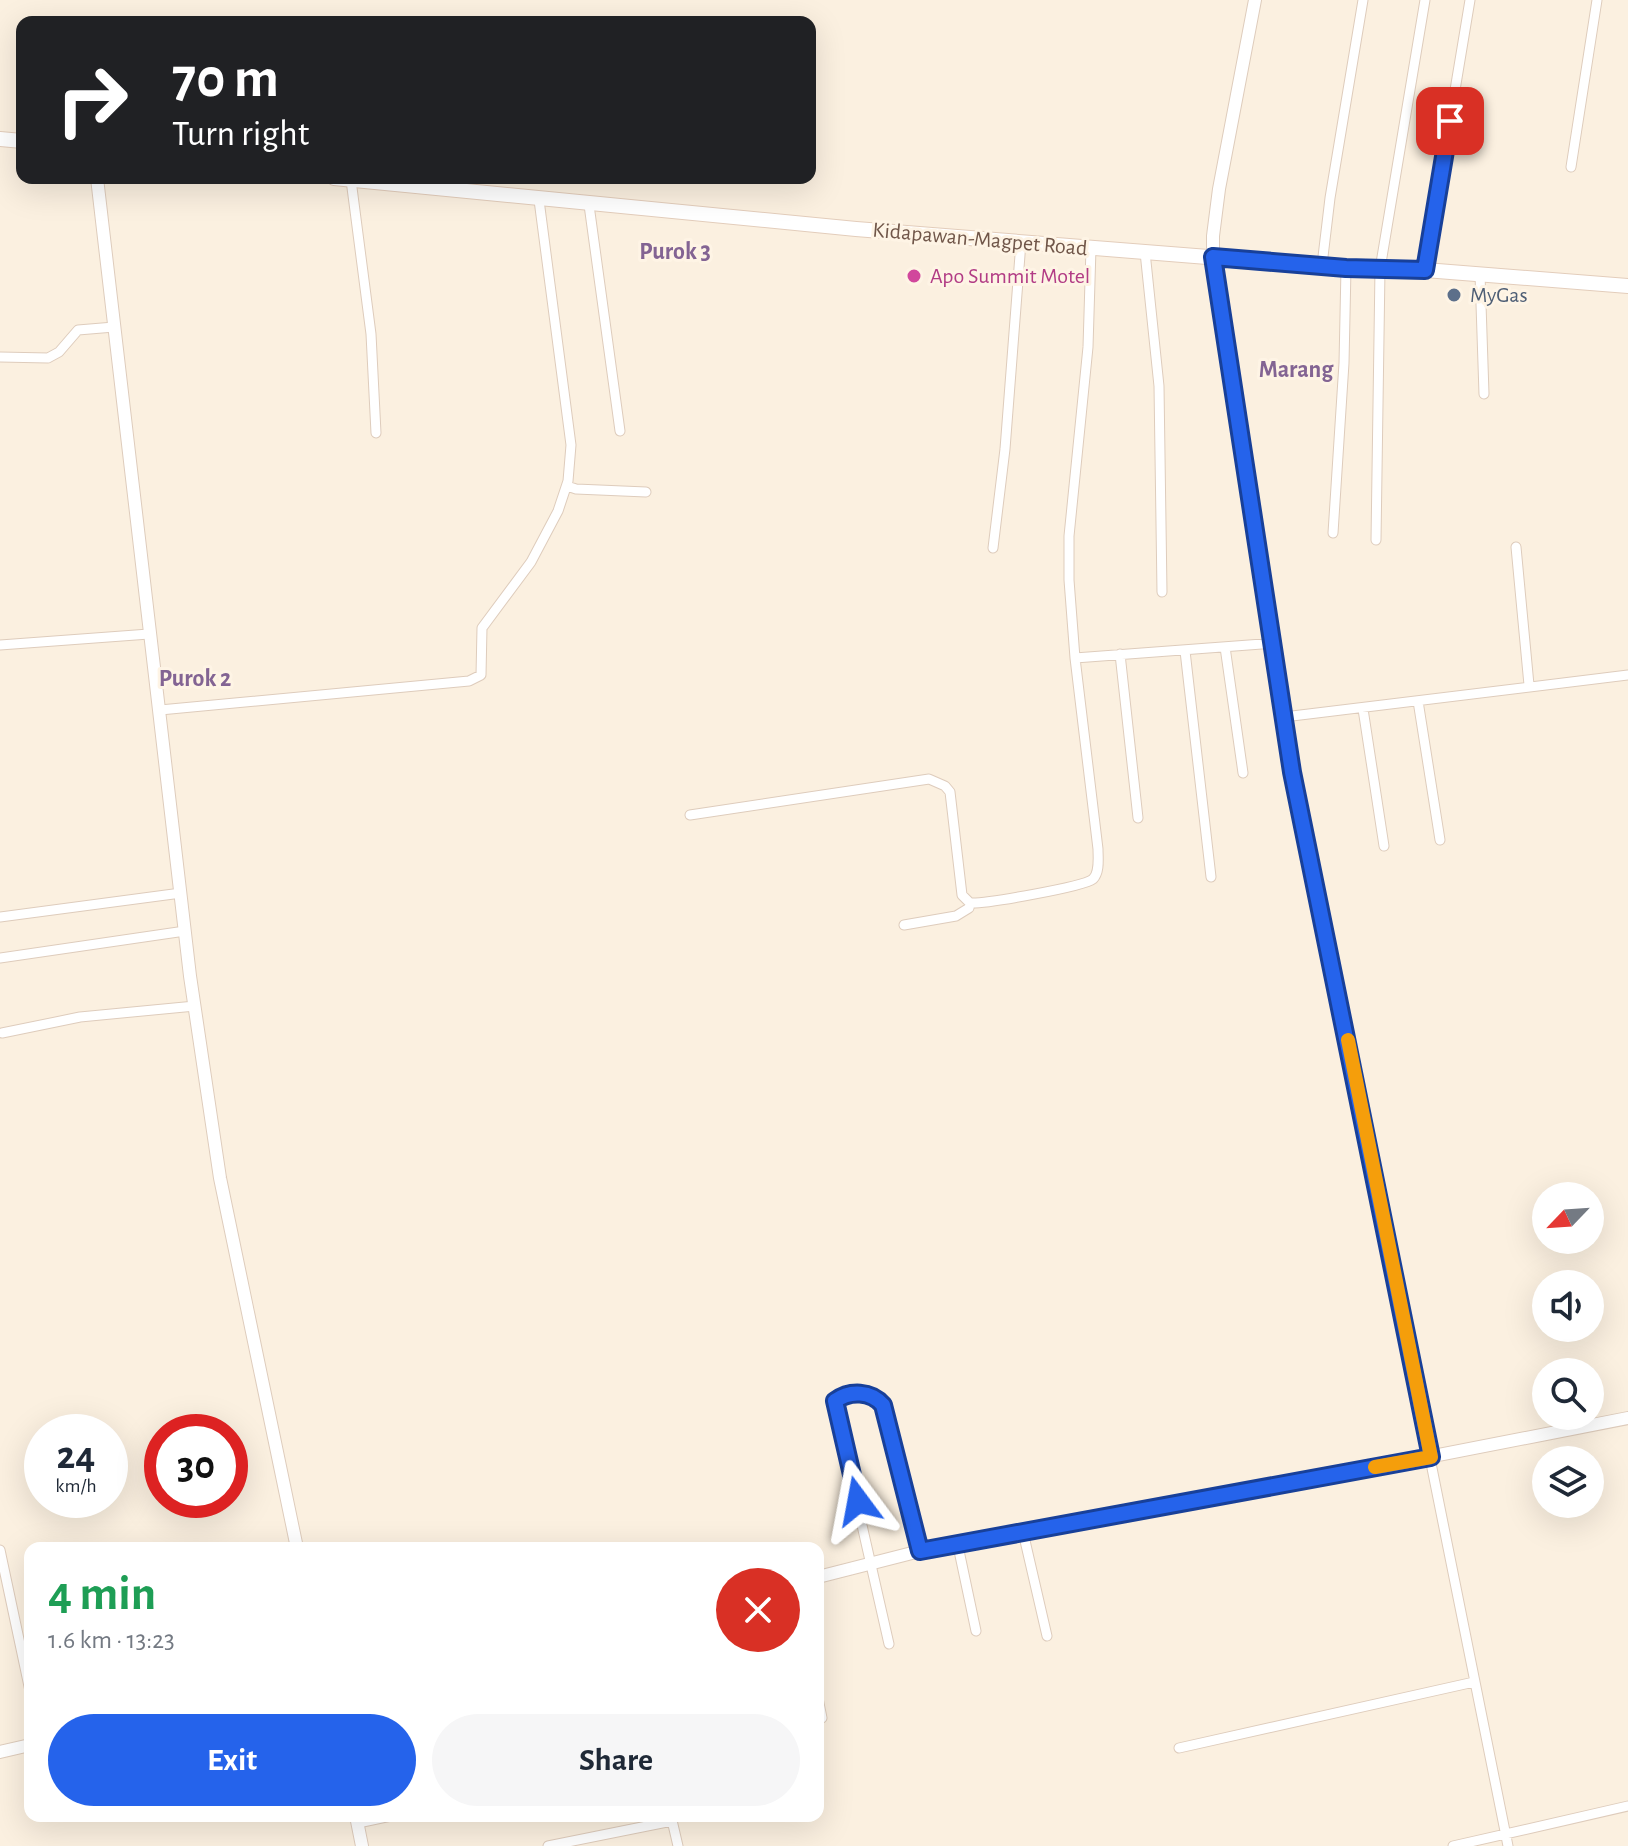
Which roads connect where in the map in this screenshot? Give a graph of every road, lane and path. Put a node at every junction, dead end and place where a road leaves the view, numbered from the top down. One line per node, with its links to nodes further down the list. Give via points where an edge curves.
1 (1255, 0): 15 (street, via 1219,189)
2 (1363, 0): 16 (street)
3 (1425, 0): 18 (street)
4 (1470, 0): 19 (street)
5 (1597, 0): 6 (street)
6 (1571, 167)
7 (98, 184): 22 (street)
8 (352, 184): 26 (street, via 371,334)
9 (389, 184): 10 (main road, Kidapawan-Magpet Road)
10 (539, 200): 11 (main road, Kidapawan-Magpet Road); 27 (street, via 571,445)
11 (589, 205): 12 (main road, Kidapawan-Magpet Road); 25 (street)
12 (1021, 242): 13 (main road, Kidapawan-Magpet Road); 32 (street)
13 (1091, 248): 14 (main road, Kidapawan-Magpet Road); 40 (street, via 1088,347 1069,536)
14 (1145, 252): 15 (main road, Kidapawan-Magpet Road); 33 (street, via 1159,386)
15 (1213, 257): 16 (main road, Kidapawan-Magpet Road); 35 (street)
16 (1322, 265): 17 (main road, Kidapawan-Magpet Road)
17 (1346, 268): 18 (main road, Kidapawan-Magpet Road); 29 (street)
18 (1380, 269): 19 (main road, Kidapawan-Magpet Road); 30 (street)
19 (1425, 270): 20 (main road, Kidapawan-Magpet Road)
20 (1480, 274): 21 (main road, Kidapawan-Magpet Road); 24 (street)
21 (1628, 286)
22 (114, 327): 23 (street, via 78,330 48,358); 34 (street)
23 (0, 357)
24 (1484, 394)
25 (620, 431)
26 (376, 433)
27 (567, 486): 28 (street); 45 (street, via 542,543 482,628 482,669 475,679)
28 (646, 492)
29 (1333, 533)
30 (1376, 540)
31 (1516, 547): 42 (street)
32 (993, 548)
33 (1162, 592)
34 (149, 634): 36 (street); 45 (street)
35 (1274, 643): 37 (street); 46 (street)
36 (0, 645)
37 (1225, 647): 38 (street); 47 (street)
38 (1185, 651): 39 (street); 52 (street)
39 (1120, 654): 40 (street); 49 (street)
40 (1075, 658): 54 (street, via 1098,871 1084,883)
41 (1628, 675): 42 (street)
42 (1529, 685): 43 (street)
43 (1418, 701): 44 (street); 50 (street)
44 (1363, 709): 46 (street); 51 (street)
45 (160, 710): 53 (street)
46 (1284, 717): 62 (street)
47 (1243, 773)
48 (690, 815): 54 (street, via 929,779 945,786 952,798 962,895)
49 (1138, 818)
50 (1440, 840)
51 (1384, 846)
52 (1211, 877)
53 (181, 893): 55 (street); 57 (street)
54 (970, 903): 56 (street, via 956,916)
55 (0, 917)
56 (904, 925)
57 (185, 931): 58 (street); 59 (street)
58 (0, 958)
59 (195, 1006): 60 (street, via 80,1017); 64 (street, via 220,1178)
60 (2, 1033)
61 (1628, 1418): 62 (street)
62 (1431, 1457): 63 (street); 74 (street)
63 (1023, 1532): 65 (street); 71 (street)
64 (296, 1542)
65 (958, 1546): 67 (street); 70 (street)
66 (0, 1550): 73 (street)
67 (920, 1551): 68 (street); 68 (street, via 883,1405 867,1394 846,1394 835,1401 836,1411)
68 (872, 1562): 69 (street); 72 (street)
69 (824, 1575)
70 (976, 1631)
71 (1047, 1636)
72 (889, 1644)
73 (24, 1663)
74 (1474, 1682): 76 (street); 82 (street)
75 (24, 1746): 77 (street)
76 (1179, 1748)
77 (0, 1752)
78 (1628, 1806): 82 (street)
79 (357, 1822): 83 (street)
80 (654, 1822): 84 (street)
81 (673, 1822): 85 (street)
82 (1507, 1841): 86 (street)
83 (362, 1846)
84 (548, 1846)
85 (678, 1846)
86 (1453, 1846)

